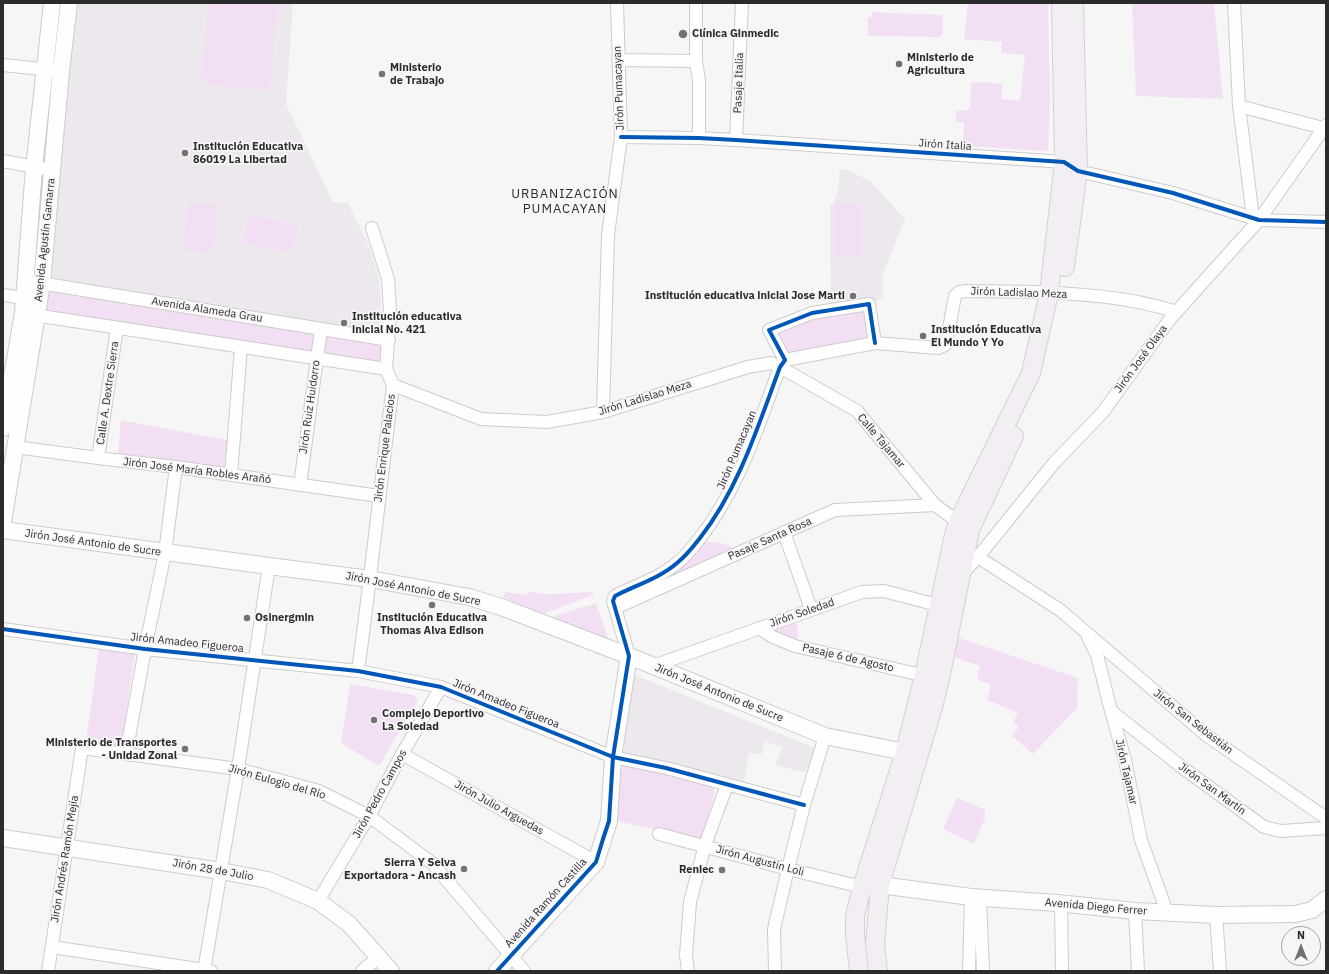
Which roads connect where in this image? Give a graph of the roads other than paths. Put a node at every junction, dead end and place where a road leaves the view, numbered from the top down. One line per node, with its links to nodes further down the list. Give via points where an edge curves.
1 (52, 3): 12 (main road, Avenida Agustín Gamarra)
2 (69, 3): 13 (main road, Avenida Agustín Gamarra)
3 (617, 3): 9 (street, Jirón Pumacayan)
4 (696, 3): 10 (street)
5 (742, 3): 18 (street, Pasaje Italia)
6 (1061, 3): 20 (main road)
7 (1074, 3): 20 (main road)
8 (1234, 3): 14 (street)
9 (618, 60): 10 (street); 16 (street, Jirón Pumacayan)
10 (696, 61): 17 (street, via 699,81)
11 (3, 65): 12 (street)
12 (45, 69): 13 (street); 21 (main road, Avenida Agustín Gamarra)
13 (61, 71): 22 (main road, Avenida Agustín Gamarra)
14 (1239, 106): 15 (street); 23 (street)
15 (1325, 126): 23 (street, Jirón José Olaya)
16 (621, 137): 17 (street, Jirón Italia); 42 (street, Jirón Pumacayan, via 608,235)
17 (699, 138): 18 (street, Jirón Italia)
18 (736, 140): 20 (street, Jirón Italia)
19 (3, 161): 21 (street)
20 (1071, 166): 23 (street, Jirón Italia, via 1173,193); 28 (main road)
21 (34, 168): 22 (street); 26 (main road, Avenida Agustín Gamarra)
22 (52, 170): 27 (main road, Avenida Agustín Gamarra)
23 (1256, 219): 24 (street, Jirón Italia); 31 (street, Jirón José Olaya)
24 (1326, 222)
25 (372, 228): 34 (street, Jirón Enrique Palacios, via 388,279)
26 (26, 281): 27 (street, Avenida Alameda Grau); 30 (main road, Avenida Agustín Gamarra)
27 (42, 283): 30 (main road, Avenida Agustín Gamarra); 33 (street, Avenida Alameda Grau)
28 (1055, 293): 31 (street, Jirón Ladislao Meza, via 1117,298); 35 (street, Jirón Ladislao Meza, via 959,292 955,296 945,346 931,348); 52 (main road, via 1041,378 1022,405)
29 (3, 296): 30 (street)
30 (28, 309): 32 (street); 40 (main road, Avenida Agustín Gamarra); 44 (main road, Avenida Agustín Gamarra)
31 (1176, 312): 56 (street, Jirón José Olaya, via 1103,412 1054,463)
32 (117, 328): 36 (street); 45 (street, Calle A. Dextre Sierra)
33 (321, 329): 34 (street, Avenida Alameda Grau); 37 (street, Jirón Ruiz Huidorro)
34 (388, 340): 39 (street, Jirón Enrique Palacios)
35 (875, 343): 38 (street, Jirón Ladislao Meza); 38 (street, via 869,304 812,313 769,330)
36 (241, 347): 37 (street); 47 (street)
37 (317, 358): 39 (street); 48 (street, Jirón Ruiz Huidorro)
38 (782, 364): 42 (street, Jirón Ladislao Meza, via 770,363 748,367); 50 (street, Calle Tajamar, via 857,411); 61 (street, Jirón Pumacayan, via 738,476 706,529 678,563 662,574 615,596)
39 (386, 369): 41 (street, Jirón Enrique Palacios)
40 (6, 384): 43 (main road, Avenida Agustín Gamarra)
41 (393, 385): 42 (street, Jirón Ladislao Meza, via 481,419 547,422); 49 (street, Jirón Enrique Palacios)
42 (603, 412)
43 (3, 428)
44 (15, 447): 45 (street, Jirón José María Robles Arañó); 51 (main road, Avenida Agustín Gamarra)
45 (98, 458): 46 (street, Jirón José María Robles Arañó)
46 (176, 467): 47 (street, Jirón José María Robles Arañó); 55 (street)
47 (231, 474): 48 (street, Jirón José María Robles Arañó)
48 (300, 485): 49 (street, Jirón José María Robles Arañó)
49 (379, 496): 59 (street, Jirón Enrique Palacios)
50 (935, 506): 52 (street, Calle Tajamar); 54 (street, Pasaje Santa Rosa, via 836,510)
51 (3, 522)
52 (964, 526): 58 (main road)
53 (3, 530): 55 (main road, Jirón José Antonio de Sucre)
54 (784, 532): 61 (street, Pasaje Santa Rosa); 62 (street)
55 (165, 552): 57 (main road, Jirón José Antonio de Sucre); 66 (street)
56 (978, 557): 58 (street, Jirón José Olaya); 65 (street, via 1060,610)
57 (269, 566): 59 (main road, Jirón José Antonio de Sucre); 68 (street)
58 (953, 578): 60 (main road)
59 (370, 579): 67 (main road, Jirón José Antonio de Sucre, via 469,597); 70 (street, Jirón Enrique Palacios)
60 (946, 607): 62 (street, Jirón Soledad, via 872,590); 71 (main road)
61 (614, 608): 67 (street, Avenida Ramón Castilla)
62 (811, 609): 63 (street, Jirón Soledad)
63 (759, 628): 69 (street, Jirón Soledad); 71 (street, Pasaje 6 de Agosto, via 795,646)
64 (3, 629): 66 (street, Jirón Amadeo Figueroa)
65 (1086, 633): 73 (street, Jirón Tajamar, via 1097,655); 84 (street, Jirón San Sebastián, via 1206,735)
66 (145, 648): 68 (street, Jirón Amadeo Figueroa); 76 (street)
67 (629, 656): 69 (main road, Jirón José Antonio de Sucre); 79 (main road, Avenida Ramón Castilla)
68 (255, 660): 70 (street, Jirón Amadeo Figueroa); 80 (street)
69 (653, 666): 74 (main road, Jirón José Antonio de Sucre)
70 (358, 672): 72 (street, Jirón Amadeo Figueroa)
71 (932, 677): 78 (main road)
72 (441, 687): 77 (street, Jirón Pedro Campos); 79 (street, Jirón Amadeo Figueroa)
73 (1111, 711): 85 (street, Jirón San Martín, via 1264,827 1281,831); 99 (street, Jirón Tajamar, via 1125,760 1141,840)
74 (825, 736): 78 (main road, Jirón José Antonio de Sucre); 82 (street)
75 (82, 748): 76 (street, Jirón Eulogio del Río); 89 (street, Jirón Andrés Ramón Mejía)
76 (126, 754): 80 (street, Jirón Eulogio del Río)
77 (402, 754): 83 (street, Jirón Pedro Campos); 90 (street, Jirón Julio Arguedas)
78 (912, 755): 93 (main road)
79 (613, 756): 81 (street, Jirón Amadeo Figueroa); 90 (main road, Avenida Ramón Castilla, via 609,821)
80 (238, 769): 83 (street, Jirón Eulogio del Río, via 319,791); 92 (street)
81 (727, 785): 82 (street, Jirón Amadeo Figueroa); 88 (street)
82 (804, 805): 91 (street)
83 (369, 816): 96 (street, Jirón Pedro Campos); 102 (street, Jirón Eulogio del Río, via 432,863)
84 (1326, 818)
85 (1326, 828)
86 (659, 834): 88 (street, Jirón Augustin Loli)
87 (3, 838): 89 (main road, Jirón 28 de Julio)
88 (705, 845): 91 (street, Jirón Augustin Loli); 110 (street, via 690,902 686,955)
89 (66, 847): 92 (main road, Jirón 28 de Julio); 101 (street, Jirón Andrés Ramón Mejía)
90 (596, 862): 102 (main road, Avenida Ramón Castilla)
91 (788, 869): 93 (street, Jirón Augustin Loli); 111 (street, via 774,929)
92 (221, 871): 96 (main road, Jirón 28 de Julio, via 268,880); 104 (street)
93 (871, 886): 94 (main road, Avenida Diego Ferrer); 112 (main road, via 855,916); 113 (main road)
94 (975, 898): 97 (main road, Avenida Diego Ferrer); 114 (street); 115 (street)
95 (1326, 899): 100 (main road, Avenida Diego Ferrer, via 1312,910 1295,914)
96 (318, 901): 103 (main road, Jirón 28 de Julio, via 349,924)
97 (1061, 904): 98 (main road, Avenida Diego Ferrer); 116 (street)
98 (1135, 911): 99 (main road, Avenida Diego Ferrer); 117 (street)
99 (1166, 912): 100 (main road, Avenida Diego Ferrer)
100 (1216, 915): 118 (street)
101 (52, 947): 104 (street); 105 (street, Jirón Andrés Ramón Mejía)
102 (511, 956): 108 (main road, Avenida Ramón Castilla); 109 (street, Jirón Eulogio del Río)
103 (379, 957): 106 (street); 107 (main road, Jirón 28 de Julio)
104 (207, 970)
105 (48, 971)
106 (362, 971)
107 (391, 971)
108 (497, 971)
109 (524, 971)
110 (688, 971)
111 (775, 971)
112 (859, 971)
113 (878, 971)
114 (969, 971)
115 (983, 971)
116 (1062, 971)
117 (1138, 971)
118 (1220, 971)

